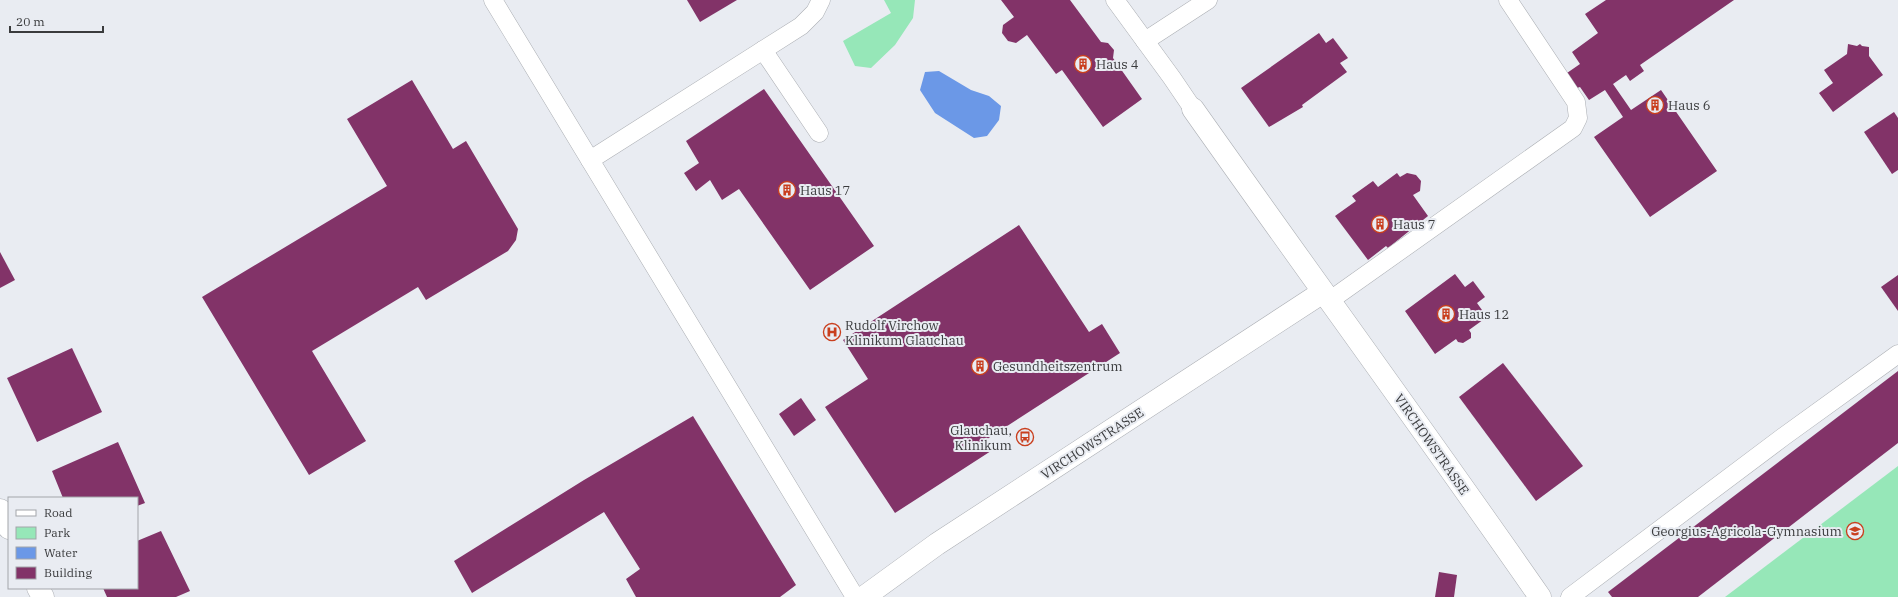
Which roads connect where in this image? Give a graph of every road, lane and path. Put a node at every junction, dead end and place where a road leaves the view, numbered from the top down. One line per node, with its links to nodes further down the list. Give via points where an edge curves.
1 (493, 0): 10 (lane)
2 (821, 0): 7 (lane, via 816,12 801,26)
3 (1115, 0): 6 (lane)
4 (1208, 0): 6 (lane)
5 (1508, 0): 11 (lane, via 1576,102 1578,118 1573,128)
6 (1145, 41): 8 (lane)
7 (763, 50): 9 (lane); 10 (lane)
8 (1193, 110): 11 (street, VIRCHOWSTRASSE)
9 (819, 133)
10 (590, 160): 15 (lane)
11 (1326, 297): 16 (street, VIRCHOWSTRASSE, via 937,544); 17 (street, VIRCHOWSTRASSE)
12 (1898, 354): 18 (lane)
13 (0, 510): 14 (street)
14 (8, 526)
15 (855, 597)
16 (864, 597)
17 (1540, 597)
18 (1570, 597)

